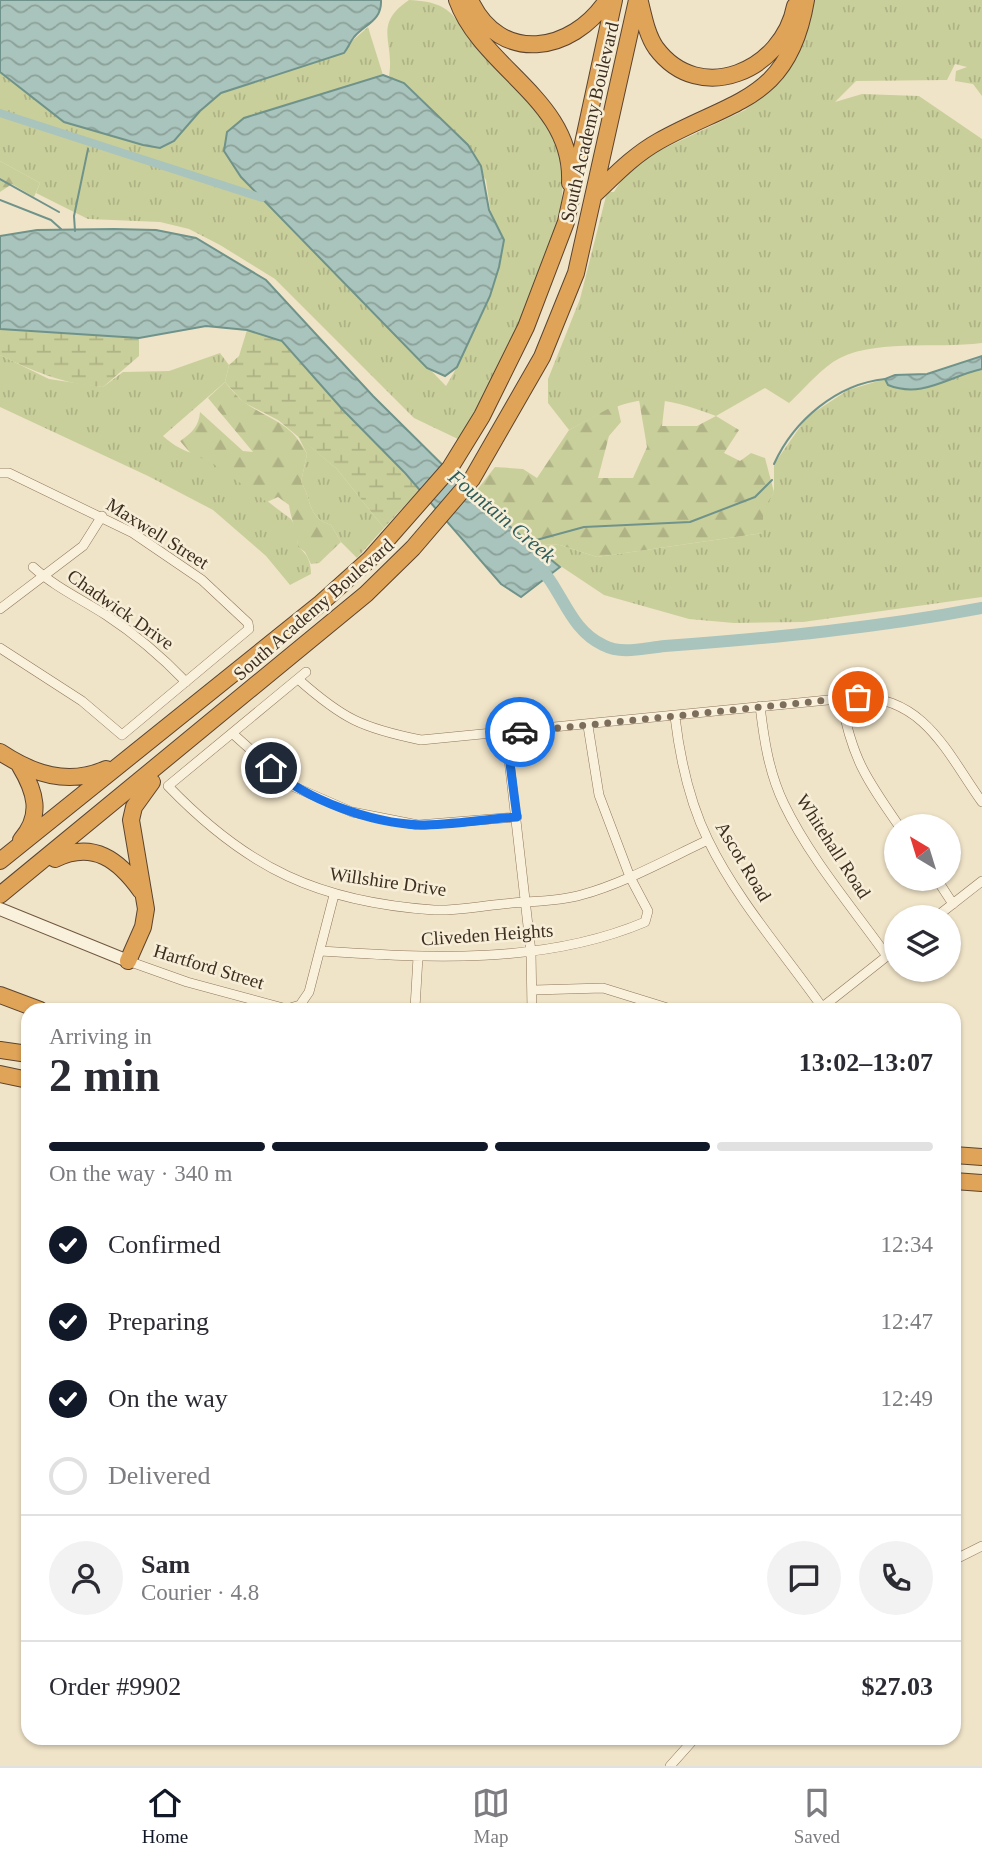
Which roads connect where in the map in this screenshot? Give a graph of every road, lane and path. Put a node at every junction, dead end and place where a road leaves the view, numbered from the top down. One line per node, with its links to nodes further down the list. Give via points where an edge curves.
1 (457, 0): 9 (highway, via 470,28 534,95 561,135 570,179)
2 (470, 0): 3 (highway, via 491,30 534,45 577,33)
3 (607, 0)
4 (614, 0): 9 (highway, South Academy Boulevard)
5 (638, 0): 6 (highway, via 648,32 667,59 701,77 724,78 770,54 789,25); 8 (highway, South Academy Boulevard)
6 (796, 0)
7 (806, 0): 8 (highway, via 794,46 767,84 725,111 652,145)
8 (596, 192): 25 (highway, South Academy Boulevard, via 576,273 542,357 488,454 441,517 393,569)
9 (566, 222): 26 (highway, South Academy Boulevard, via 526,327 464,444 431,491 370,559 321,603)
10 (0, 473): 11 (street, Maxwell Street)
11 (102, 516): 13 (street, via 83,546); 18 (street, Maxwell Street, via 168,555 248,623 249,629)
12 (33, 567): 13 (street, Chadwick Drive)
13 (45, 575): 14 (street); 18 (street, Chadwick Drive, via 143,642)
14 (0, 609)
15 (0, 648): 18 (street, via 82,701 122,735)
16 (306, 672): 17 (street)
17 (298, 679): 23 (street); 24 (street, via 334,712 378,732 421,740)
18 (186, 682)
19 (841, 699): 20 (street); 29 (street, via 871,697 908,708 927,724); 30 (street, via 855,757)
20 (760, 706): 21 (street); 46 (street, Whitehall Road, via 765,748 784,804)
21 (675, 717): 22 (street); 32 (street, Ascot Road, via 692,801)
22 (588, 726): 24 (street); 35 (street, via 599,795)
23 (232, 733): 31 (street, via 290,785 352,812 418,825); 40 (street, Willshire Drive, via 168,786 206,826 250,857)
24 (506, 733): 31 (street)
25 (184, 746): 34 (highway, South Academy Boulevard); 38 (highway, via 134,807 133,836)
26 (138, 749): 28 (highway, via 90,776 69,779); 33 (highway, South Academy Boulevard)
27 (0, 752): 28 (highway)
28 (20, 766): 33 (highway, via 33,787 35,816 26,835)
29 (982, 802)
30 (891, 814)
31 (517, 817): 41 (street)
32 (708, 840): 35 (street, Willshire Drive); 58 (street, Ascot Road)
33 (0, 860)
34 (28, 874): 38 (highway, via 74,851 96,852 117,862); 39 (highway, South Academy Boulevard)
35 (630, 877): 41 (street, Willshire Drive, via 580,895); 45 (street, Cliveden Heights, via 648,911 645,922 609,937)
36 (982, 881): 42 (street)
37 (944, 891): 42 (street)
38 (144, 894): 49 (highway, via 143,927)
39 (0, 895)
40 (334, 895): 41 (street, Willshire Drive, via 436,910); 44 (street, Hartford Street)
41 (525, 902): 45 (street)
42 (953, 904)
43 (0, 909): 49 (street, Hartford Street)
44 (320, 951): 47 (street, Cliveden Heights); 54 (street, Hartford Street, via 309,992)
45 (531, 952): 47 (street, Cliveden Heights); 50 (street)
46 (884, 952)
47 (418, 957): 55 (street)
48 (884, 958): 59 (street)
49 (128, 961): 53 (street, Hartford Street)
50 (534, 990): 56 (street); 57 (street, via 603,988)
51 (0, 995): 52 (highway)
52 (21, 1003)
53 (266, 1003)
54 (301, 1003)
55 (415, 1003)
56 (533, 1003)
57 (651, 1003)
58 (817, 1003)
59 (826, 1003)
60 (0, 1050): 61 (highway)
61 (21, 1054)
62 (0, 1074): 63 (highway)
63 (21, 1078)
64 (0, 1086): 65 (highway)
65 (21, 1088)
66 (961, 1155): 67 (highway)
67 (982, 1157)
68 (961, 1182): 69 (highway)
69 (982, 1183)
70 (982, 1546): 71 (street)
71 (961, 1556)
72 (689, 1745): 73 (street)
73 (670, 1766)

